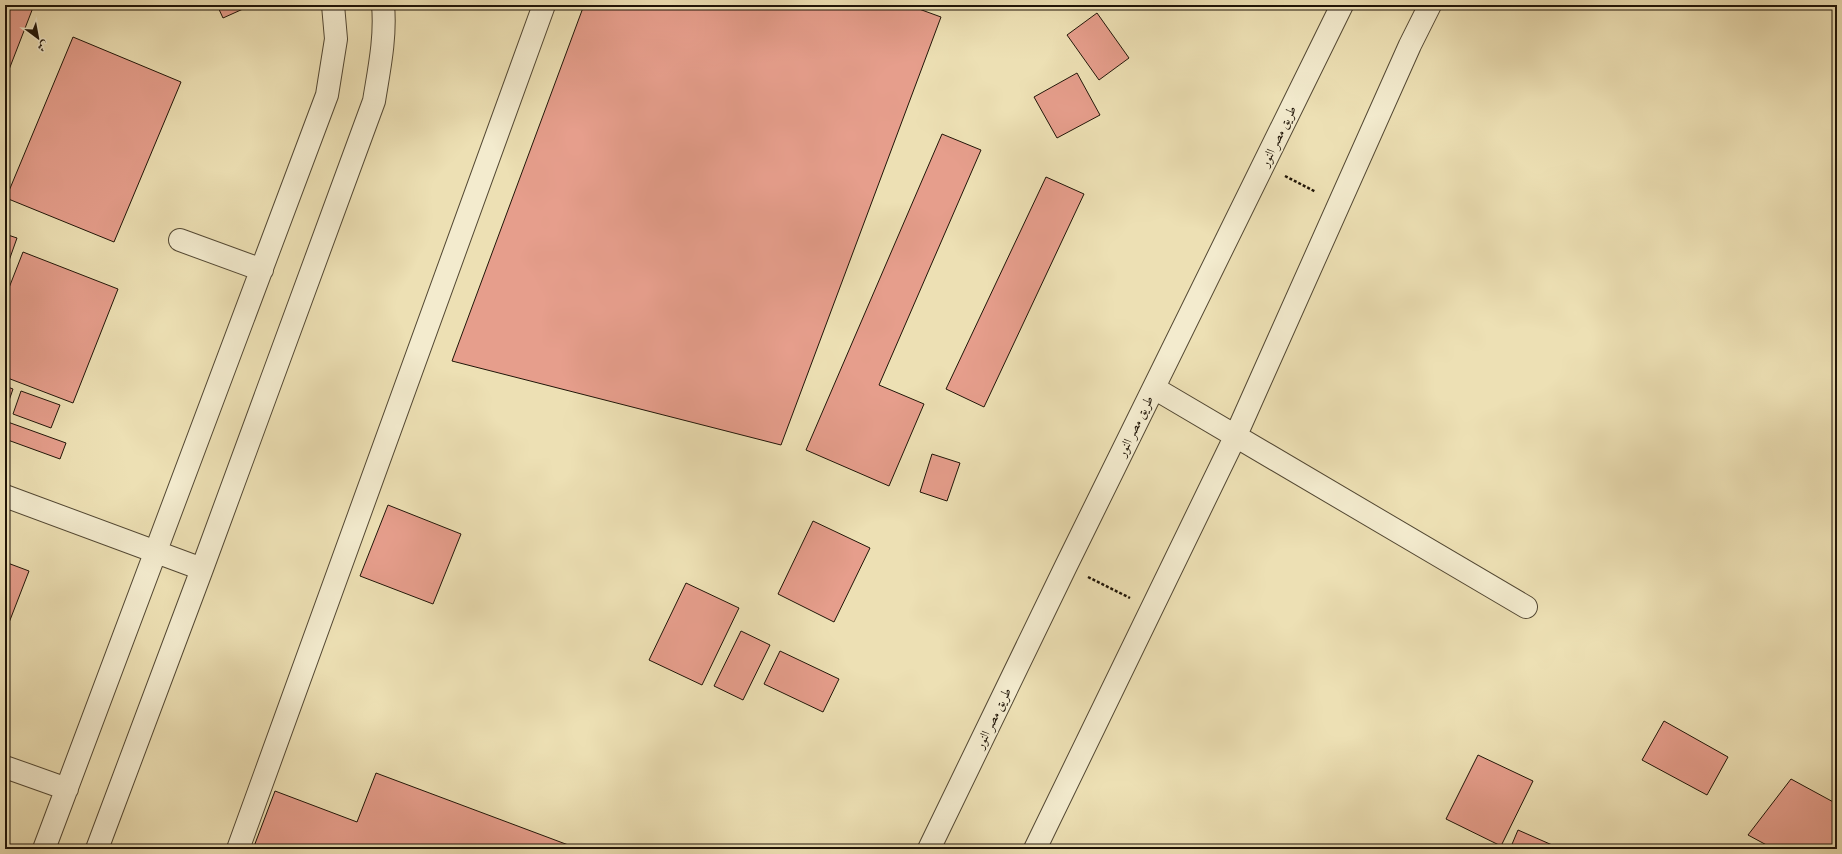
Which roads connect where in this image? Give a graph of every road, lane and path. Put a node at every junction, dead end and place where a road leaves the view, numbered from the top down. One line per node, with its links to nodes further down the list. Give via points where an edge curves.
1 (333, 5): 11 (street, via 336,38 327,95)
2 (383, 5): 17 (street, via 381,56 374,101)
3 (544, 5): 24 (street)
4 (1342, 5): 8 (street, طريق مصر النور)
5 (1430, 5): 7 (street)
6 (1446, 5): 7 (street)
7 (1410, 44): 9 (street)
8 (1263, 165): 9 (path); 12 (street, طريق مصر النور)
9 (1340, 204): 13 (street)
10 (180, 240): 11 (street)
11 (262, 270): 15 (street)
12 (1154, 388): 13 (street); 16 (street, طريق مصر النور)
13 (1236, 436): 18 (street); 19 (street)
14 (5, 496): 15 (street)
15 (156, 552): 17 (street); 21 (street)
16 (1066, 566): 19 (path); 25 (street, طريق مصر النور)
17 (202, 569): 23 (street)
18 (1526, 607)
19 (1152, 609): 26 (street)
20 (5, 767): 21 (street)
21 (67, 789): 22 (street)
22 (44, 849)
23 (97, 849)
24 (238, 849)
25 (929, 849)
26 (1035, 849)

